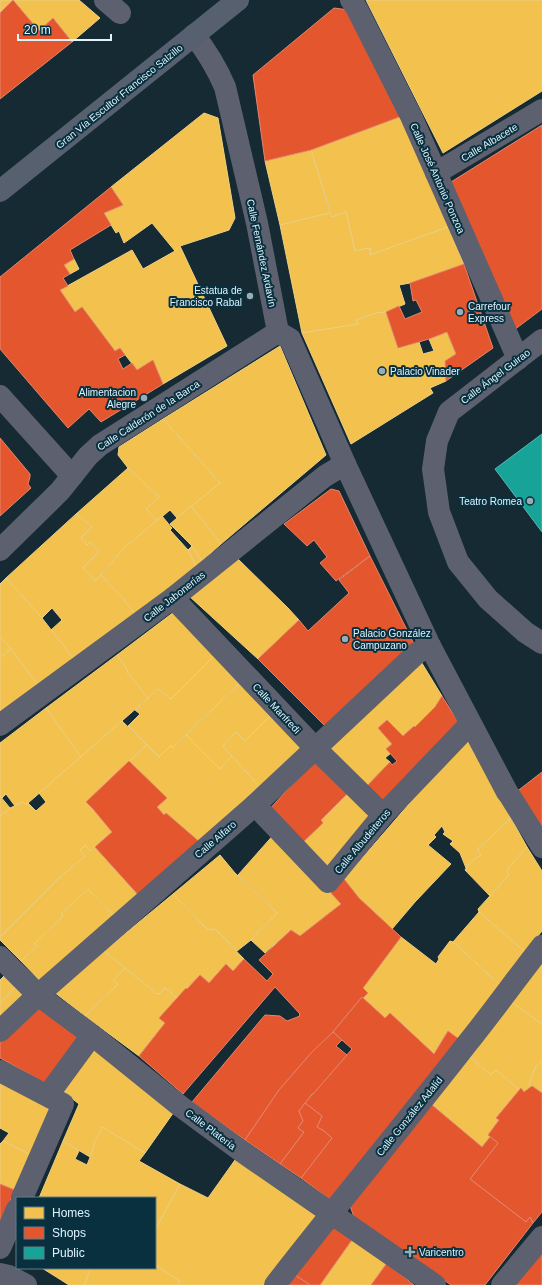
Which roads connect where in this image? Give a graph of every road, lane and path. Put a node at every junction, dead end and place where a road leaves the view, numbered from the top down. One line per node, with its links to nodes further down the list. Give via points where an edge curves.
1 (238, 0): 3 (main road, Gran Vía Escultor Francisco Salzillo)
2 (351, 0): 5 (street, Calle José Antonio Ponzoa, via 411,116)
3 (194, 35): 6 (main road, Gran Vía Escultor Francisco Salzillo); 7 (street, Calle Fernández Ardavín, via 218,68 225,87 257,223)
4 (542, 110): 5 (street, Calle Albacete)
5 (436, 174): 9 (street, Calle José Antonio Ponzoa)
6 (0, 191)
7 (278, 332): 11 (street, via 290,339); 12 (street, Calle Calderón de la Barca, via 100,445)
8 (542, 340): 9 (street, Calle Ángel Guirao)
9 (518, 359): 15 (street, Calle Ángel Guirao, via 448,412 437,441 433,469 439,512 458,562 488,599 525,632)
10 (0, 396): 12 (street)
11 (345, 464): 14 (street, Calle Jabonerías, via 325,476); 16 (street)
12 (72, 476): 13 (street, Calle Calderón de la Barca)
13 (0, 550)
14 (173, 598): 18 (street, Calle Jabonerías); 19 (street, Calle Manfredi)
15 (542, 643)
16 (430, 646): 17 (street); 19 (street, Calle Alfaro, via 417,653)
17 (470, 724): 21 (street, Calle Albudeiteros); 22 (street, via 507,792)
18 (0, 725)
19 (315, 748): 20 (street, Calle Alfaro); 21 (street, Calle Manfredi)
20 (255, 805): 21 (street, Calle Albudeiteros, via 328,882); 25 (street, Calle Alfaro)
21 (383, 815)
22 (542, 848)
23 (542, 946): 32 (street, Calle González Adalíd)
24 (0, 957): 25 (street, Calle Platería)
25 (38, 995): 26 (street, Calle Alfaro); 27 (street, Calle Platería)
26 (0, 1031)
27 (92, 1034): 29 (street); 32 (street, Calle Platería, via 240,1152)
28 (0, 1071): 29 (street)
29 (55, 1100): 30 (street)
30 (22, 1197)
31 (16, 1211): 34 (street)
32 (330, 1214): 37 (street, Calle González Adalíd); 38 (street, Calle Platería)
33 (542, 1237): 39 (street)
34 (0, 1248)
35 (0, 1274): 36 (street)
36 (26, 1285)
37 (274, 1285)
38 (435, 1285)
39 (502, 1285)

